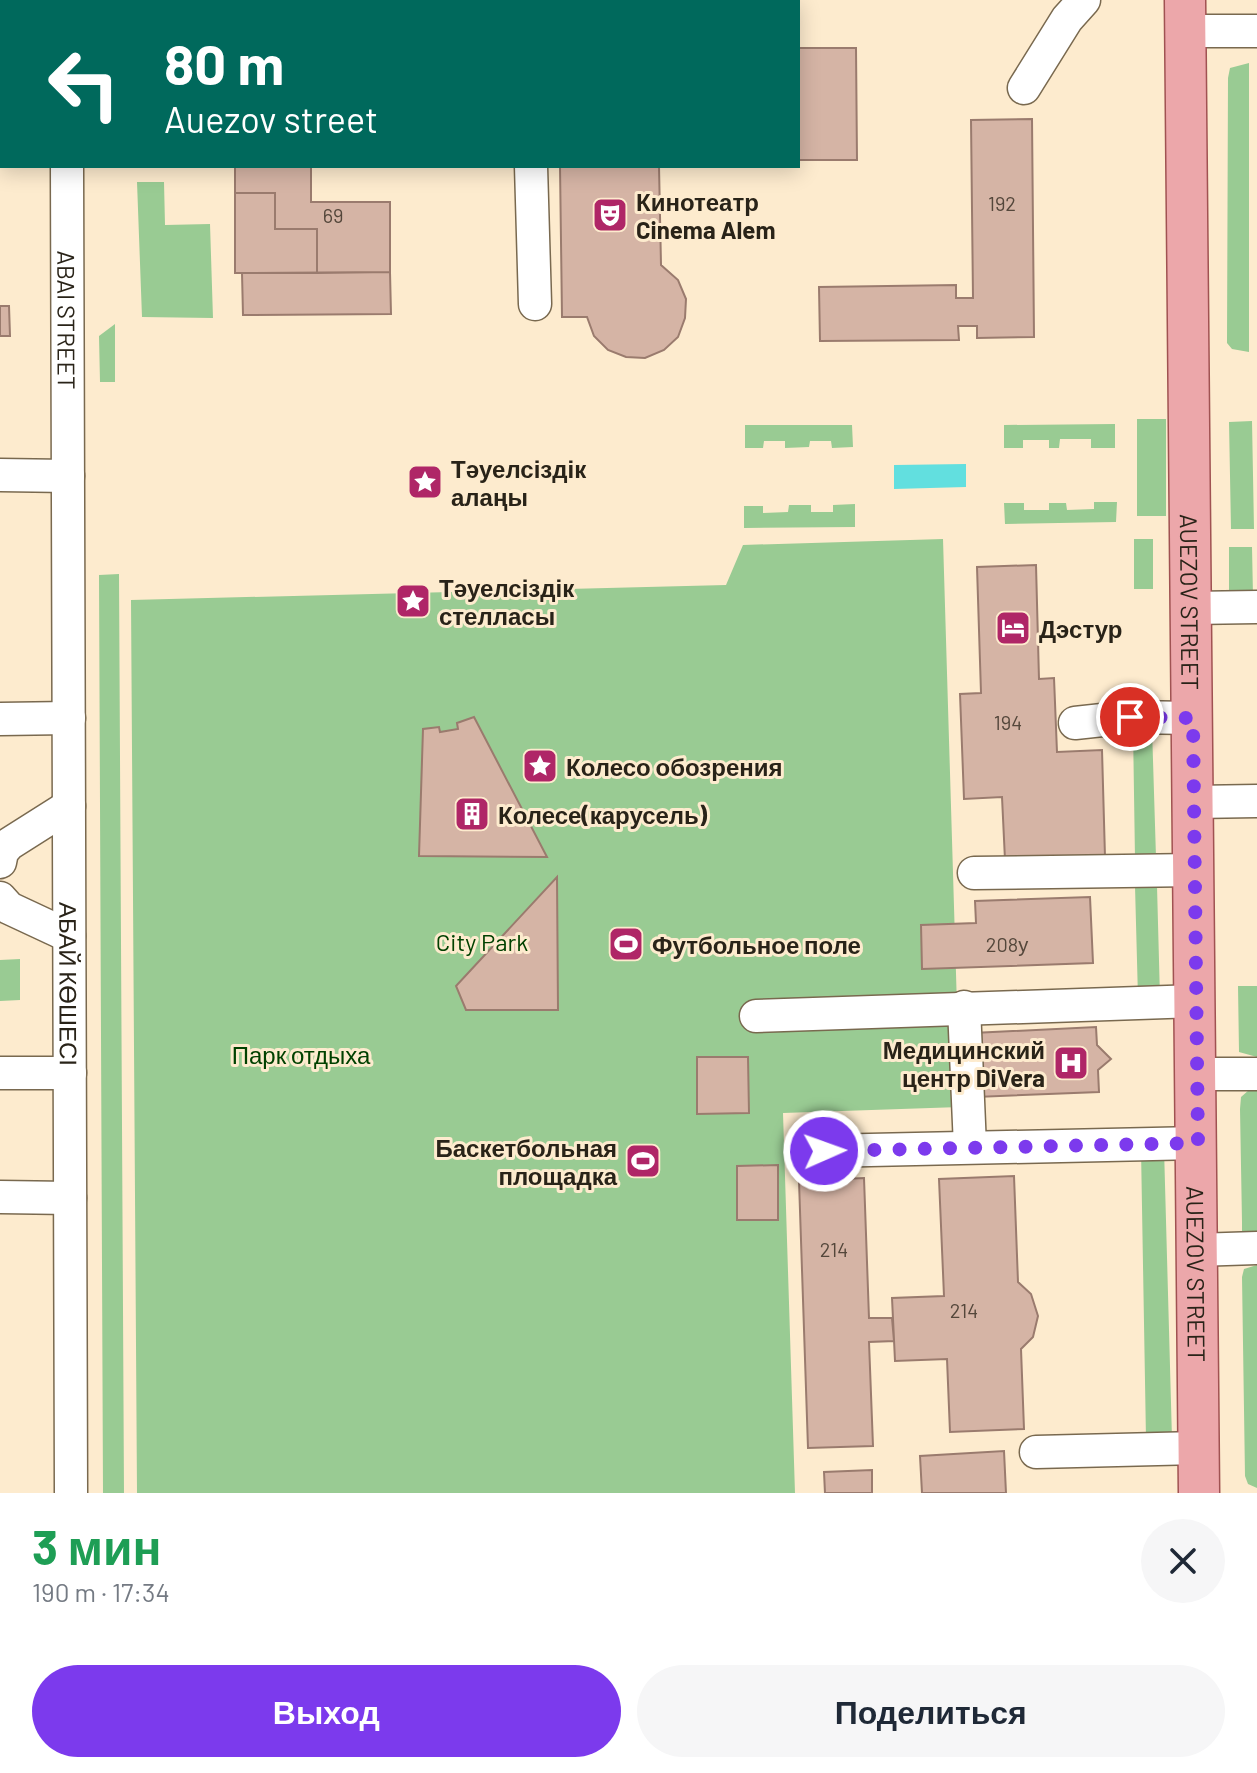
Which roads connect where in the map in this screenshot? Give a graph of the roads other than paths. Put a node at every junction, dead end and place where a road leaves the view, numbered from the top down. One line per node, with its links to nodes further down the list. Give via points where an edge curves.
1 (1084, 0): 4 (street)
2 (1186, 16): 3 (street); 11 (main road, AUEZOV STREET)
3 (1257, 31)
4 (1024, 88)
5 (67, 168): 9 (street, ABAI STREET)
6 (531, 168): 7 (street)
7 (535, 304)
8 (0, 475): 9 (street)
9 (68, 476): 12 (street, АБАЙ КӨШЕСІ)
10 (1257, 607): 11 (street)
11 (1191, 608): 13 (main road, AUEZOV STREET)
12 (69, 718): 14 (street); 18 (street, АБАЙ КӨШЕСІ)
13 (1193, 718): 15 (street); 17 (main road, AUEZOV STREET)
14 (0, 719)
15 (1075, 723)
16 (1257, 801): 17 (street)
17 (1194, 802): 20 (main road, AUEZOV STREET)
18 (69, 806): 19 (street, via 9,844); 23 (street, АБАЙ КӨШЕСІ)
19 (0, 862)
20 (1195, 870): 21 (street); 24 (main road, AUEZOV STREET)
21 (974, 873)
22 (0, 898): 23 (street, via 9,908)
23 (69, 936): 28 (street, АБАЙ КӨШЕСІ)
24 (1196, 1001): 25 (street); 29 (main road, AUEZOV STREET)
25 (964, 1007): 26 (street); 32 (street)
26 (756, 1016)
27 (0, 1073): 28 (street)
28 (70, 1073): 35 (street, АБАЙ КӨШЕСІ)
29 (1197, 1074): 30 (street); 31 (main road, AUEZOV STREET)
30 (1257, 1074)
31 (1198, 1143): 32 (street); 37 (main road, AUEZOV STREET)
32 (970, 1147): 33 (street)
33 (824, 1151)
34 (0, 1197): 35 (street)
35 (70, 1198): 40 (street, АБАЙ КӨШЕСІ)
36 (1257, 1248): 37 (street)
37 (1196, 1250): 38 (main road, AUEZOV STREET)
38 (1198, 1448): 39 (street); 41 (main road, AUEZOV STREET)
39 (1036, 1452)
40 (71, 1493)
41 (1199, 1493)

